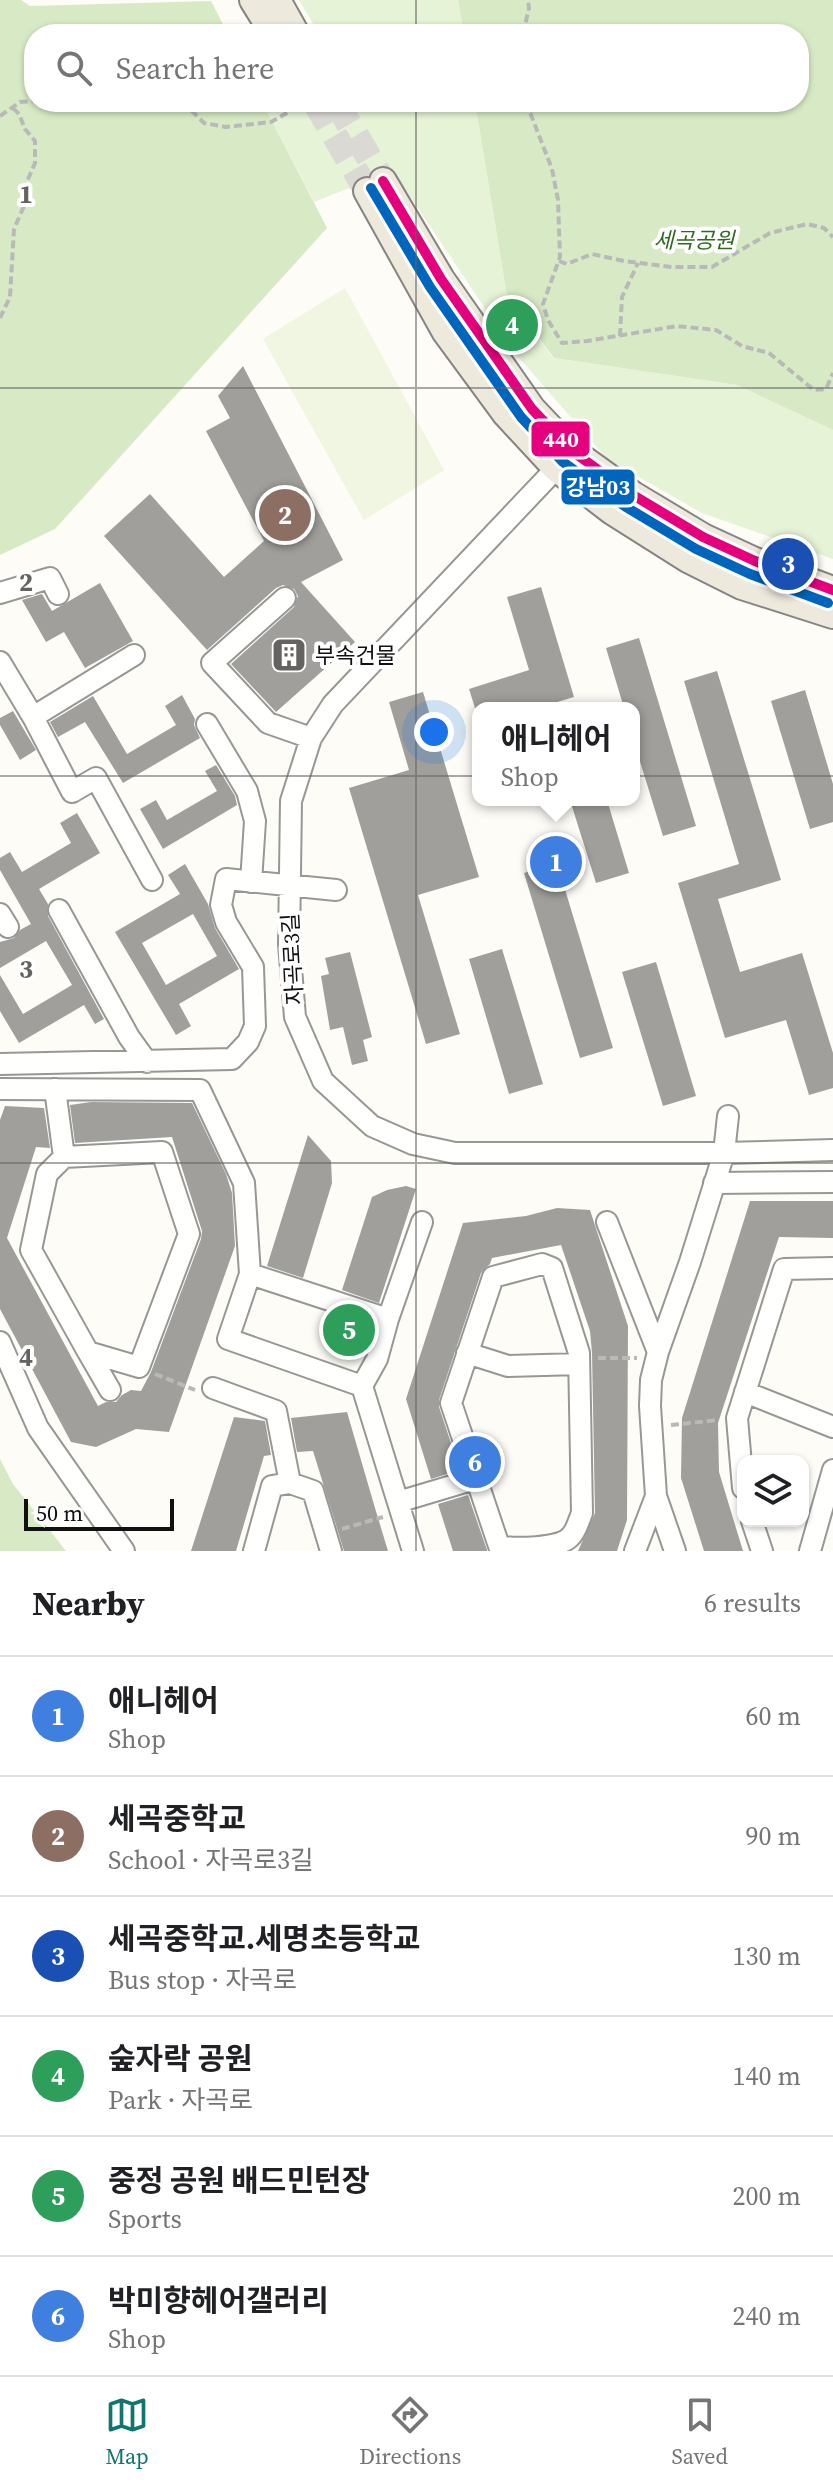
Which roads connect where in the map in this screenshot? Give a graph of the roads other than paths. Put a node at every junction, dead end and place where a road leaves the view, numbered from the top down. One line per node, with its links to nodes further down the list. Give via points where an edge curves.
1 (253, 0): 3 (main road)
2 (277, 0): 4 (main road)
3 (268, 24)
4 (290, 24)
5 (375, 186): 6 (main road)
6 (564, 460): 7 (main road, via 703,537); 11 (main road, via 612,511 688,559 742,586); 16 (street, 자곡로3길, via 333,704)
7 (833, 590)
8 (0, 593): 9 (street, via 50,578)
9 (58, 594)
10 (285, 598): 16 (street, via 212,663 268,723)
11 (833, 615)
12 (134, 655): 14 (street)
13 (0, 662): 14 (street)
14 (33, 717): 17 (street, via 72,792 96,778)
15 (207, 724): 18 (street, via 247,791 255,821)
16 (311, 738): 19 (street, 자곡로3길, via 291,801)
17 (152, 880)
18 (251, 882): 19 (street); 22 (street, via 226,879 221,905 253,967 255,1026 248,1042 232,1059)
19 (290, 885): 20 (street); 28 (street, 자곡로3길, via 295,1017 323,1081 372,1126 413,1144 455,1153)
20 (336, 890)
21 (59, 910): 22 (street)
22 (147, 1062): 23 (street)
23 (0, 1064)
24 (0, 1089): 25 (street)
25 (55, 1089): 29 (street); 35 (street, via 200,1090 244,1183)
26 (728, 1116): 28 (street)
27 (833, 1150): 28 (street, 자곡로3길)
28 (724, 1153): 31 (street)
29 (64, 1157): 38 (street, via 47,1174 31,1250); 38 (street, via 162,1152 189,1234 139,1367)
30 (833, 1182): 31 (street)
31 (714, 1183): 39 (street)
32 (422, 1222): 36 (street)
33 (607, 1222): 39 (street)
34 (833, 1268): 45 (street, via 784,1269)
35 (250, 1274): 36 (street); 42 (street, via 228,1339)
36 (388, 1319): 42 (street, via 377,1359)
37 (0, 1342): 54 (street, via 38,1428)
38 (88, 1352): 44 (street)
39 (658, 1352): 51 (street, via 650,1406)
40 (467, 1353): 41 (street, via 508,1366); 41 (street, via 493,1277 542,1264 552,1268); 49 (street, via 451,1403)
41 (584, 1361): 49 (street, via 582,1513 571,1537 557,1545 499,1546)
42 (362, 1386): 52 (street)
43 (213, 1388): 50 (street, via 276,1411)
44 (110, 1390)
45 (745, 1392): 46 (street); 47 (street, via 737,1418)
46 (833, 1427)
47 (740, 1455)
48 (833, 1470): 61 (street)
49 (475, 1479): 52 (street)
50 (290, 1483): 55 (street, via 272,1486); 56 (street, via 313,1491)
51 (656, 1496): 58 (street); 59 (street)
52 (398, 1502): 57 (street)
53 (754, 1527): 60 (street)
54 (124, 1551)
55 (254, 1551)
56 (331, 1551)
57 (413, 1551)
58 (635, 1551)
59 (675, 1551)
60 (762, 1551)
61 (810, 1551)

